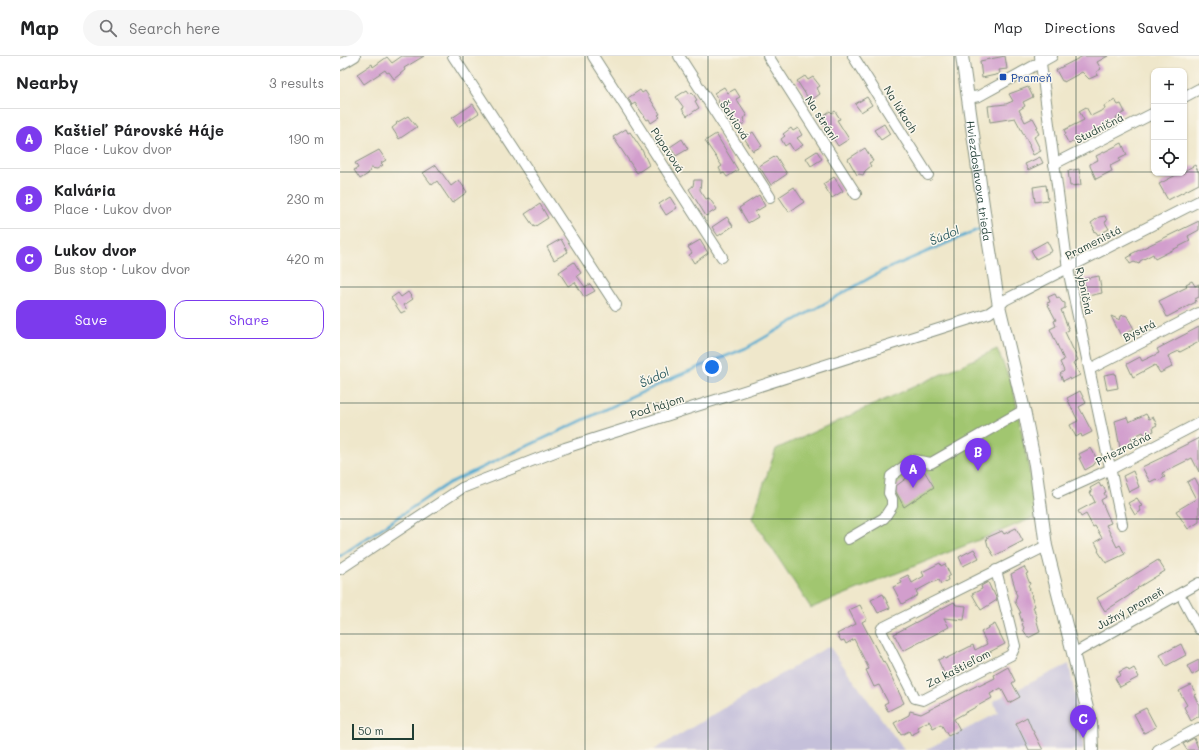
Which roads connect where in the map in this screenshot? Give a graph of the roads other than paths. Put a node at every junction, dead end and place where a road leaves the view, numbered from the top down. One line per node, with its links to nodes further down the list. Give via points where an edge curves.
1 (355, 56): 10 (street)
2 (453, 56): 22 (street)
3 (593, 56): 20 (street, Púpavová)
4 (679, 56): 18 (street, Šalviová)
5 (768, 56): 17 (street, Na stráni)
6 (853, 56): 16 (street, Na lúkach)
7 (962, 56): 13 (street, Hviezdoslavova trieda)
8 (1052, 56): 9 (street)
9 (1041, 59): 13 (street, via 979,96); 15 (street, Rybničná)
10 (340, 64)
11 (1199, 88): 12 (street)
12 (1187, 95)
13 (968, 98): 23 (street, Hviezdoslavova trieda)
14 (1151, 115): 15 (street, Studničná)
15 (1054, 164): 21 (street, Rybničná)
16 (928, 175)
17 (856, 194)
18 (770, 197)
19 (1199, 201): 21 (street, Pramenistá)
20 (722, 256)
21 (1068, 269): 23 (street, Pramenistá, via 1006,299); 25 (street, Rybničná)
22 (616, 305)
23 (999, 306): 26 (street, Hviezdoslavova trieda); 33 (street, Pod hájom, via 989,313 565,448 462,488)
24 (1199, 313): 25 (street, Bystrá)
25 (1090, 369): 28 (street, Rybničná)
26 (1024, 410): 31 (street, via 930,463 914,460 891,476 889,493 892,506 884,518); 32 (street, Hviezdoslavova trieda, via 1035,465)
27 (1199, 422): 28 (street, Priezračná)
28 (1111, 469): 29 (street, Priezračná); 30 (street, Rybničná)
29 (1058, 493)
30 (1122, 524)
31 (848, 539)
32 (1046, 546): 34 (street, Za kaštieľom); 38 (street, Hviezdoslavova trieda)
33 (340, 569)
34 (996, 570): 34 (street, Za kaštieľom, via 882,628 881,631 915,698 923,700 1011,655 1015,646)
35 (1199, 583): 38 (street, Južný prameň)
36 (1184, 601): 37 (street)
37 (1199, 629)
38 (1073, 654): 40 (street, Hviezdoslavova trieda, via 1091,724)
39 (1199, 728): 41 (street)
40 (1092, 750)
41 (1158, 750)

